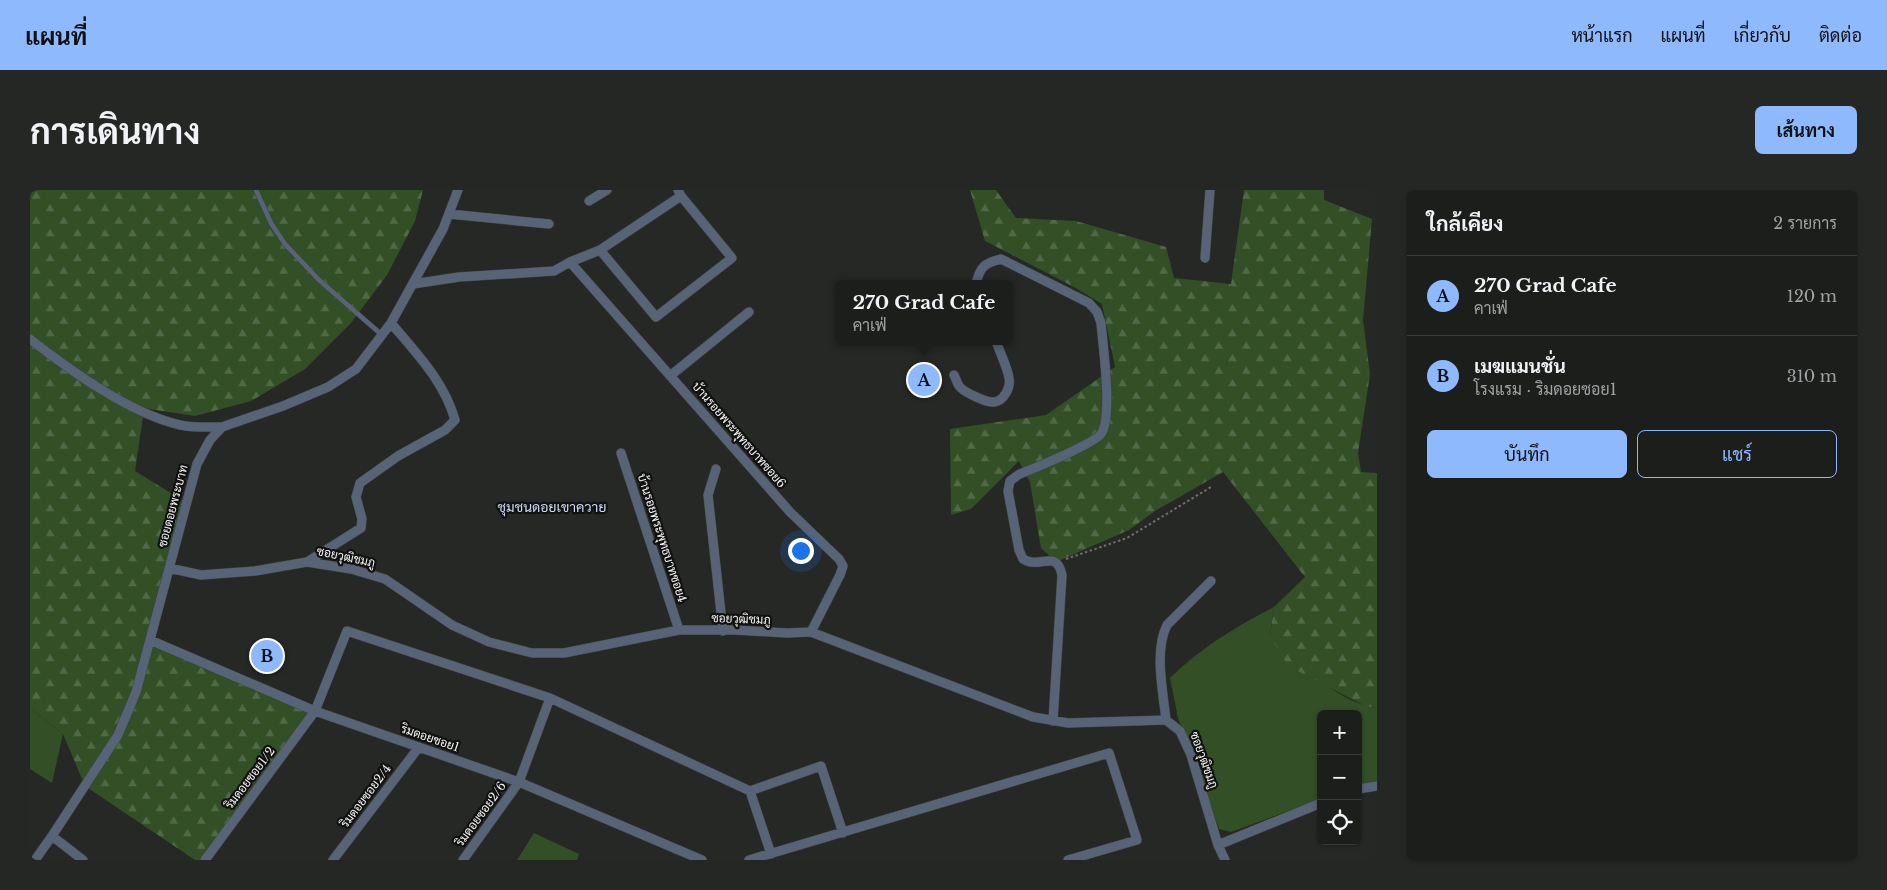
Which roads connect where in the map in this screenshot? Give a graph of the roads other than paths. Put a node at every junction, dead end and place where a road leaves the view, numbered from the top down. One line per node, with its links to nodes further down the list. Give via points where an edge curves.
1 (256, 190): 16 (lane, via 285,244 319,280)
2 (458, 190): 7 (street)
3 (606, 190): 6 (street)
4 (1210, 190): 10 (street)
5 (680, 193): 9 (street); 9 (street, via 732,258 656,317)
6 (589, 201)
7 (449, 214): 8 (street); 13 (street)
8 (549, 224)
9 (600, 250): 11 (street)
10 (1205, 258)
11 (570, 262): 13 (street, via 554,271 459,277); 19 (street, บ้านรอยพระพุทธบาทซอย6)
12 (977, 280): 34 (street, via 979,271 989,262 1001,260 1089,303 1101,323 1107,405 1105,426 1100,434 1085,444 1018,475 1010,482 1008,491 1023,558 1034,563 1056,562 1062,575)
13 (413, 284): 15 (street)
14 (750, 312): 19 (street)
15 (391, 323): 16 (street); 24 (street, via 435,375 455,420 445,430 398,456 360,483 356,497 361,528)
16 (382, 335): 21 (street, via 356,369 328,387)
17 (30, 339): 21 (street, via 108,393 149,415 181,425)
18 (997, 345): 20 (street, via 1010,379 1003,398 994,402 966,392)
19 (670, 376): 29 (street, บ้านรอยพระพุทธบาทซอย6, via 790,512 839,559 842,566 840,575)
20 (954, 376)
21 (222, 427): 25 (street, ซอยดอยพระบาท, via 210,440 197,464)
22 (621, 453): 27 (street, บ้านรอยพระพุทธบาทซอย4)
23 (716, 469): 28 (street, via 708,495)
24 (307, 562): 25 (street, ซอยวุฒิชมภู, via 255,571 201,575); 27 (street, ซอยวุฒิชมภู, via 351,569 385,579 452,625 489,642 532,653 564,653)
25 (169, 568): 30 (street, ซอยดอยพระบาท)
26 (1211, 581): 33 (street, via 1163,633 1160,646)
27 (680, 630): 28 (street, ซอยวุฒิชมภู)
28 (722, 631): 29 (street, ซอยวุฒิชมภู)
29 (811, 632): 34 (street, ซอยวุฒิชมภู, via 1033,717)
30 (150, 640): 32 (street, ริมดอยซอย1); 42 (street, ซอยดอยพระบาท, via 136,692 118,735)
31 (550, 698): 32 (street, ริมดอยซอย1/2, via 347,631); 36 (street, ริมดอยซอย2/6); 39 (street)
32 (315, 711): 35 (street, ริมดอยซอย1); 47 (street, ริมดอยซอย1/2)
33 (1166, 720): 34 (street, ซอยวุฒิชมภู); 43 (street, ซอยวุฒิชมภู, via 1180,731 1192,755)
34 (1053, 721)
35 (419, 748): 36 (street, ริมดอยซอย1); 48 (street, ริมดอยซอย2/4)
36 (519, 782): 49 (street, ริมดอยซอย2/6); 50 (street, ริมดอยซอย1)
37 (1377, 786): 38 (street)
38 (1362, 788)
39 (750, 791): 41 (street, via 821,766); 44 (street)
40 (1317, 805): 43 (street)
41 (842, 833): 44 (street); 52 (street, via 1109,753 1137,840)
42 (52, 836): 45 (street, ซอยดอยพระบาท); 46 (street)
43 (1218, 845): 53 (street, ซอยวุฒิชมภู)
44 (771, 854): 51 (street)
45 (35, 860)
46 (83, 860)
47 (205, 860)
48 (333, 860)
49 (464, 860)
50 (702, 860)
51 (749, 860)
52 (1068, 860)
53 (1224, 860)

